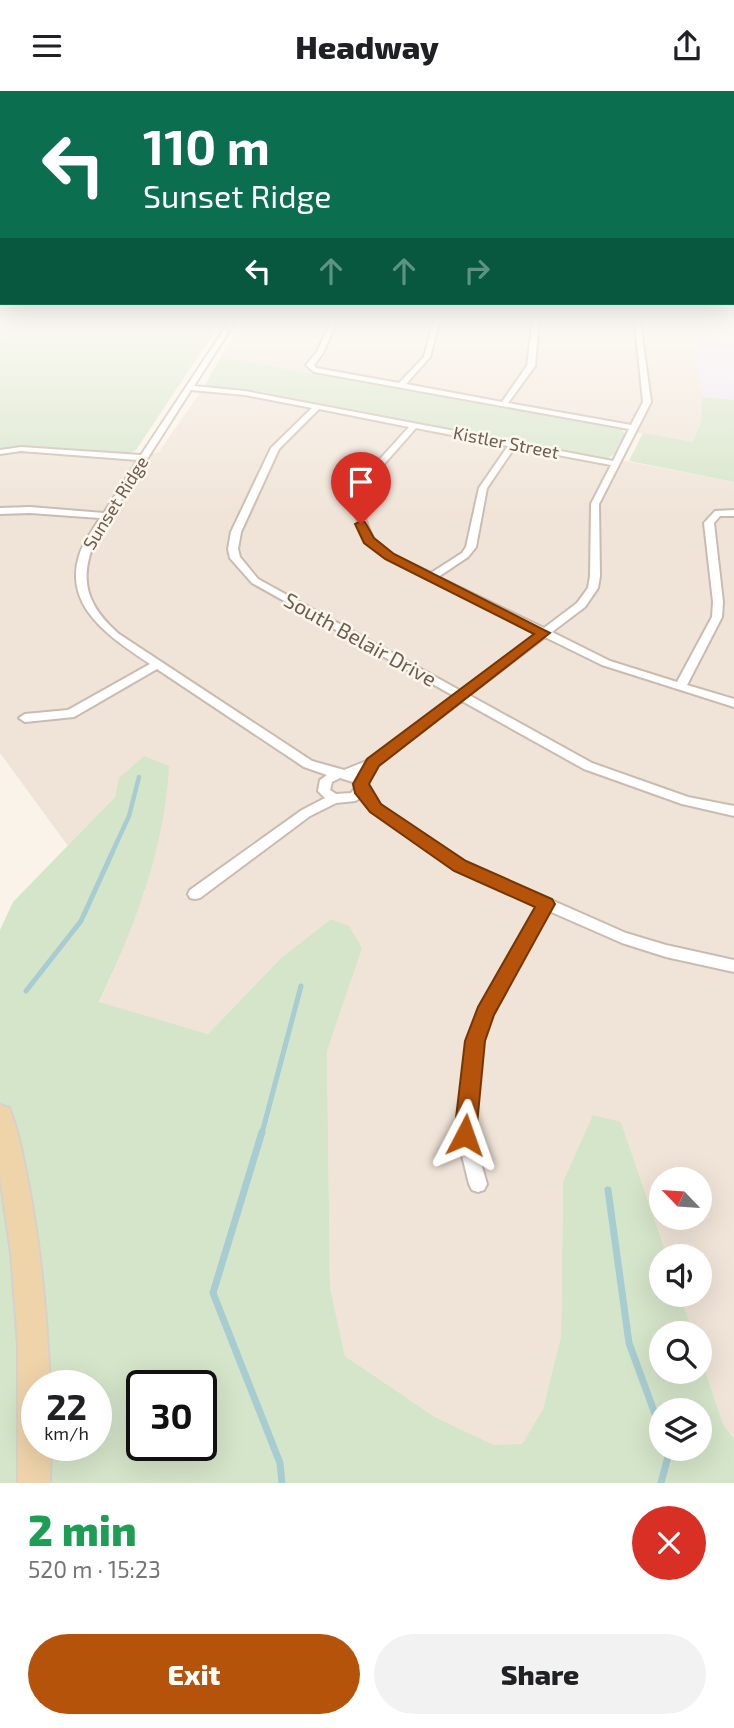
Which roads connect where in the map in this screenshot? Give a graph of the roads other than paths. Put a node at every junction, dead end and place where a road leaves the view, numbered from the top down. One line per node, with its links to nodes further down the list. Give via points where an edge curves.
1 (192, 384): 6 (street, Sunset Ridge)
2 (391, 384): 5 (street)
3 (518, 384): 7 (street)
4 (645, 384): 10 (street, via 647,401)
5 (401, 386): 7 (street)
6 (189, 389): 8 (street, Kistler Street, via 244,393); 13 (street, Sunset Ridge)
7 (503, 405): 10 (street)
8 (317, 407): 9 (street, Kistler Street); 22 (street, South Belair Drive, via 272,452 236,532 235,558 255,581)
9 (414, 426): 11 (street, Kistler Street); 18 (street, via 374,470 360,516 369,540 381,552)
10 (635, 428): 14 (street)
11 (513, 445): 14 (street, Kistler Street); 18 (street, via 483,488 471,547)
12 (0, 452): 13 (street)
13 (144, 459): 17 (street, Sunset Ridge)
14 (616, 464): 19 (street, via 594,508 593,588 581,605)
15 (0, 512): 17 (street)
16 (734, 513): 21 (street, via 718,513 709,523 717,617)
17 (107, 516): 20 (street, Sunset Ridge, via 82,560 83,595 106,629)
18 (432, 577): 19 (street)
19 (544, 633): 21 (street, via 614,667); 22 (street)
20 (157, 664): 24 (street, via 70,714); 26 (street, Sunset Ridge)
21 (680, 687): 23 (street)
22 (461, 696): 25 (street); 31 (street, South Belair Drive, via 588,766 686,801)
23 (734, 703)
24 (25, 718)
25 (373, 763): 27 (street); 28 (street)
26 (308, 764): 27 (street, Sunset Ridge); 29 (street, Sunset Ridge)
27 (342, 774): 28 (street, Sunset Ridge, via 358,779); 29 (street, via 326,780)
28 (361, 786): 29 (street, via 355,797); 30 (street)
29 (331, 794): 30 (street); 32 (street)
30 (375, 808): 33 (street, via 460,866)
31 (734, 811)
32 (195, 894)
33 (546, 904): 34 (street, via 641,944); 36 (street, via 485,1013 475,1041 465,1135)
34 (734, 966)
35 (0, 1117): 37 (main road, via 10,1155 30,1298)
36 (478, 1184)
37 (34, 1483)

